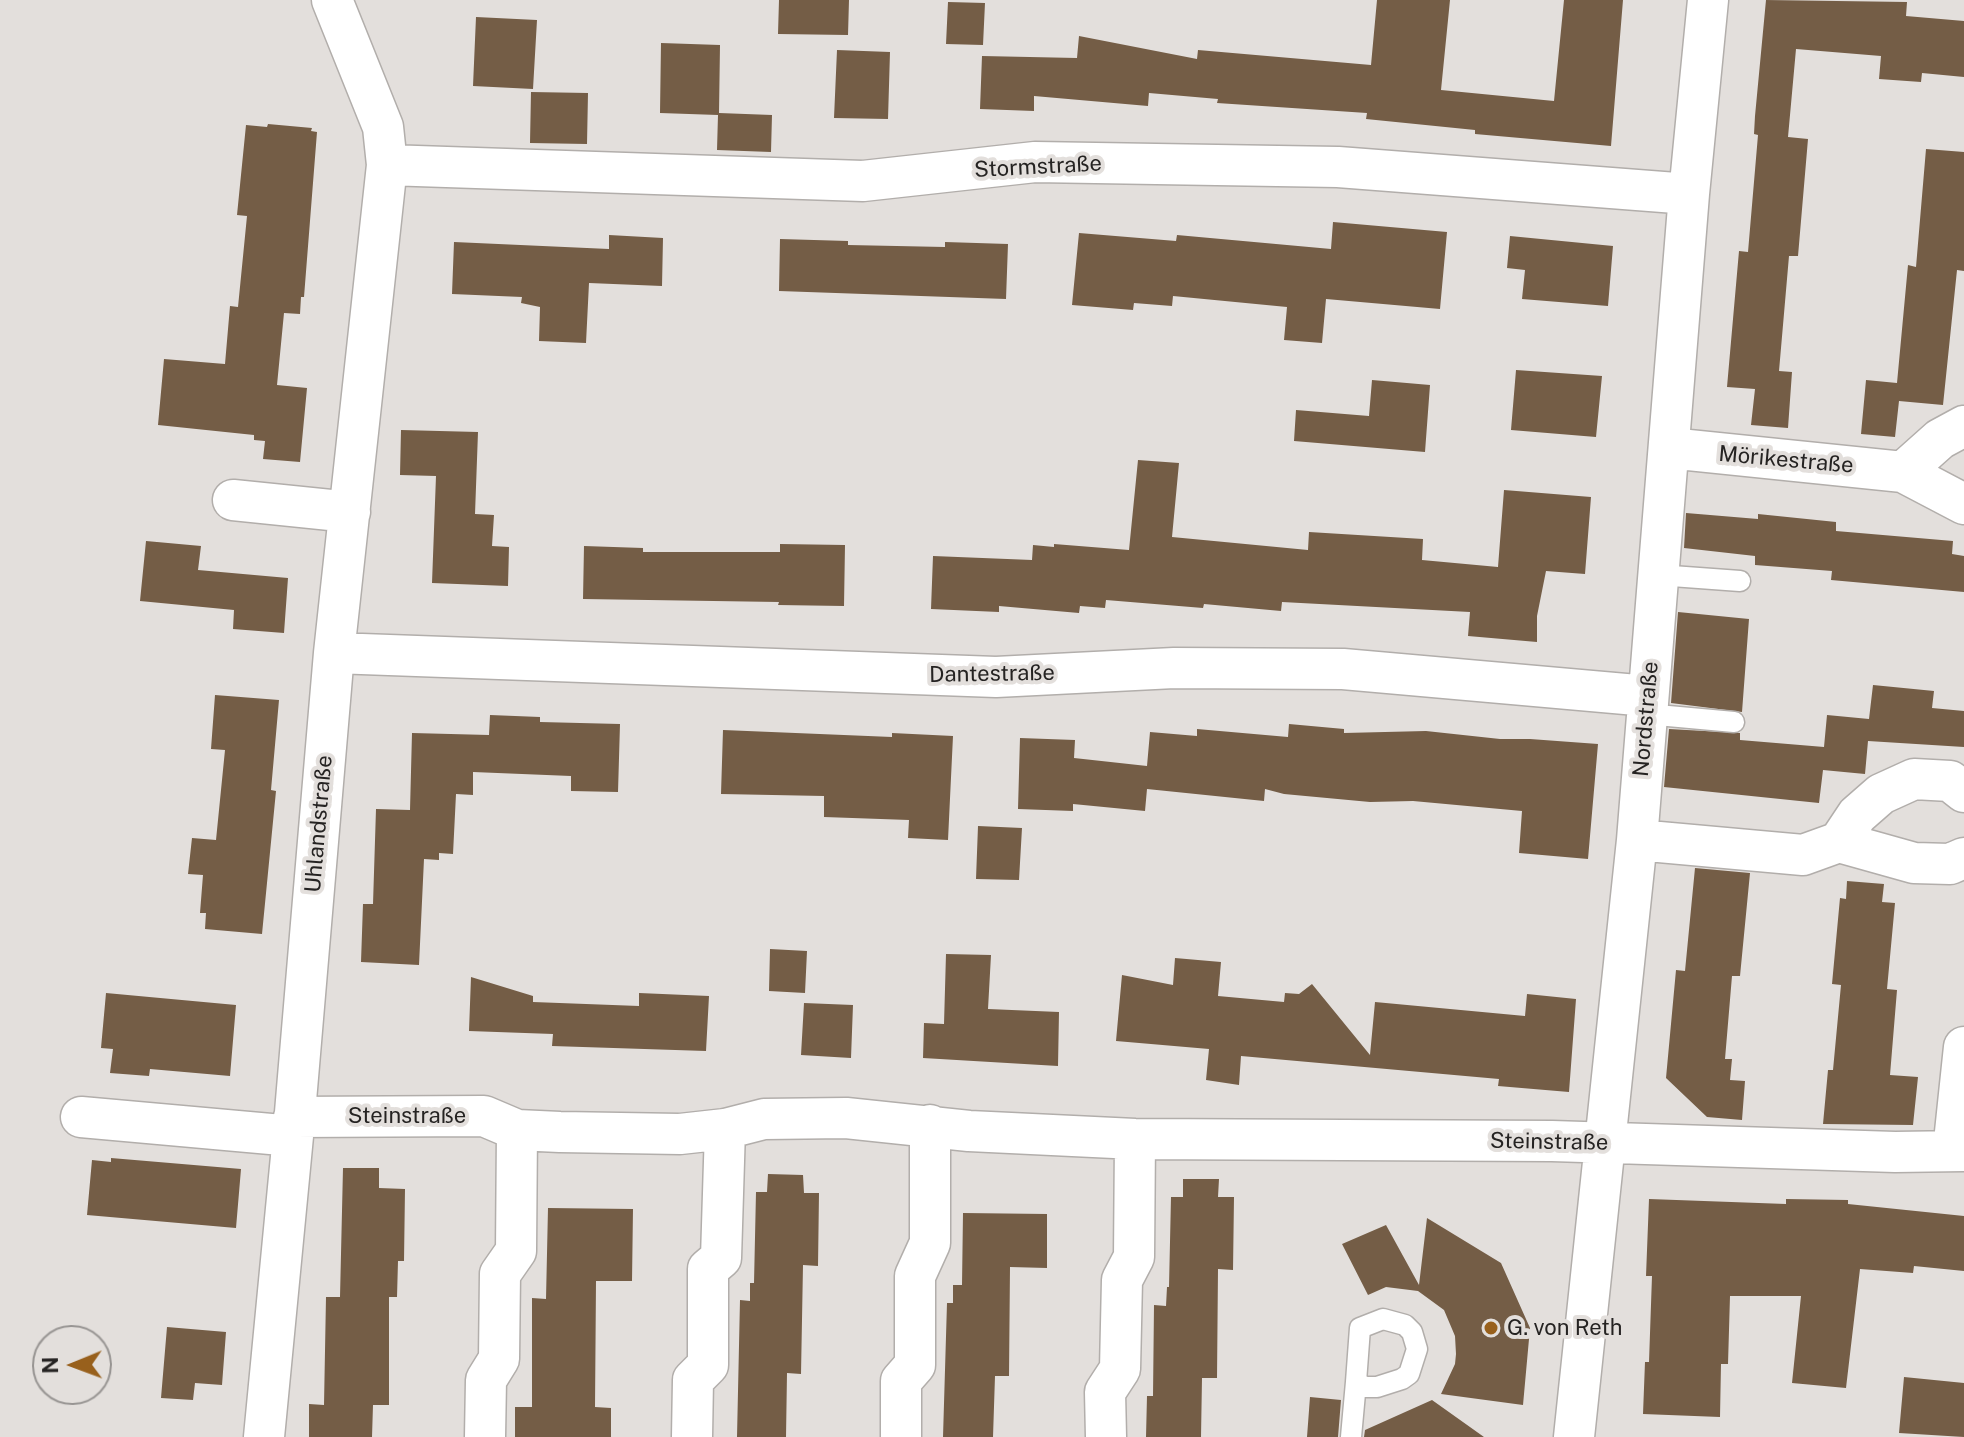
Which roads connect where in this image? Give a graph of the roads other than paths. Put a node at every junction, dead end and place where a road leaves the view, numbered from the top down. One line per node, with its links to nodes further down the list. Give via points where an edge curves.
1 (332, 0): 3 (street, Uhlandstraße, via 383,127)
2 (1708, 0): 4 (street, Nordstraße)
3 (387, 165): 4 (street, Stormstraße, via 863,181 1035,162 1338,167); 10 (street, Uhlandstraße)
4 (1689, 194): 6 (street, Nordstraße)
5 (1964, 426): 7 (street, via 1940,439)
6 (1669, 448): 7 (street, Mörikestraße); 11 (street, Nordstraße)
7 (1903, 472): 9 (street, Mörikestraße)
8 (233, 500): 10 (street)
9 (1964, 504)
10 (350, 512): 13 (street, Uhlandstraße)
11 (1658, 575): 12 (lane); 14 (street, Nordstraße)
12 (1740, 581)
13 (334, 653): 14 (street, Dantestraße, via 996,677 1174,668 1343,669); 23 (street, Uhlandstraße)
14 (1647, 705): 15 (lane); 17 (street, Nordstraße)
15 (1734, 722)
16 (1964, 792): 18 (street, via 1950,781 1914,779 1881,794 1857,815)
17 (1637, 840): 18 (street, via 1803,855); 27 (street, Nordstraße)
18 (1839, 842): 19 (street, via 1914,863 1950,864)
19 (1964, 858)
20 (1964, 1047): 28 (street)
21 (81, 1117): 23 (street)
22 (930, 1125): 24 (street, Steinstraße, via 764,1119); 26 (street, Steinstraße); 33 (street, via 930,1243 915,1276 915,1365 901,1381)
23 (293, 1126): 25 (street, Steinstraße, via 484,1116); 30 (street, Uhlandstraße)
24 (725, 1129): 25 (street, Steinstraße, via 680,1134); 32 (street, via 721,1258 708,1269 708,1365 693,1380)
25 (517, 1130): 31 (street, via 516,1251 500,1274 499,1359 486,1380)
26 (1135, 1139): 27 (street, Steinstraße); 34 (street, via 1134,1257 1122,1280 1120,1369 1105,1392)
27 (1604, 1143): 28 (street, Steinstraße); 36 (street, Nordstraße)
28 (1959, 1151)
29 (1356, 1382): 35 (lane)
30 (264, 1437)
31 (485, 1437)
32 (692, 1437)
33 (901, 1437)
34 (1106, 1437)
35 (1351, 1437)
36 (1574, 1437)

